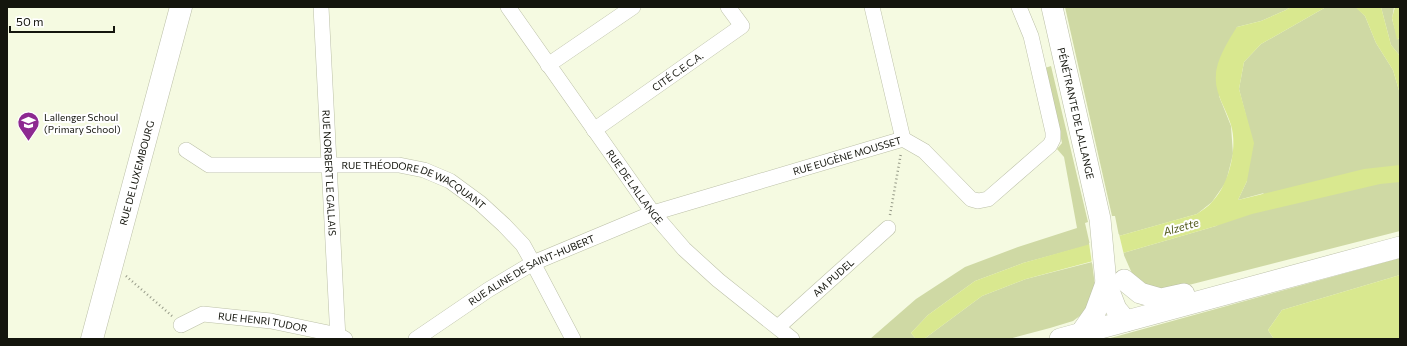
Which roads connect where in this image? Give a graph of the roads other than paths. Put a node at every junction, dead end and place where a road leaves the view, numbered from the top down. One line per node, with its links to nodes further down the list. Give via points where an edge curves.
1 (165, 7): 26 (main road, RUE DE LUXEMBOURG)
2 (180, 7): 27 (main road, RUE DE LUXEMBOURG)
3 (322, 7): 14 (street, RUE NORBERT LE GALLAIS)
4 (508, 7): 10 (street, RUE DE LALLANGE)
5 (633, 7): 10 (street)
6 (728, 7): 11 (street, CITÉ C.E.C.A., via 742,26)
7 (872, 7): 12 (street)
8 (1019, 7): 12 (street, RUE EUGÈNE MOUSSET, via 1031,36 1053,132 1050,145 988,199 978,200 971,199 924,151)
9 (1052, 7): 19 (main road, PÉNÉTRANTE DE LALLANGE)
10 (548, 65): 11 (street, RUE DE LALLANGE)
11 (594, 130): 15 (street, RUE DE LALLANGE)
12 (903, 139): 15 (street, RUE EUGÈNE MOUSSET)
13 (186, 150): 14 (street, RUE THÉODORE DE WACQUANT, via 209,165)
14 (330, 165): 18 (street, RUE THÉODORE DE WACQUANT, via 399,165 424,170 450,181 504,225); 25 (street, RUE NORBERT LE GALLAIS)
15 (653, 213): 18 (street, RUE ALINE DE SAINT-HUBERT); 23 (street, RUE DE LALLANGE, via 684,249)
16 (888, 228): 23 (street, AM PUDEL)
17 (1400, 247): 20 (main road)
18 (534, 263): 28 (street, RUE ALINE DE SAINT-HUBERT); 29 (street, RUE THÉODORE DE WACQUANT)
19 (1115, 282): 20 (main road, PÉNÉTRANTE DE LALLANGE, via 1161,299 1202,290); 21 (main road, PÉNÉTRANTE DE LALLANGE, via 1127,300); 24 (main road)
20 (1258, 285): 21 (main road)
21 (1126, 321): 24 (main road)
22 (181, 325): 25 (street, RUE HENRI TUDOR, via 203,314 272,321)
23 (778, 328): 30 (street, RUE DE LALLANGE)
24 (1081, 333): 31 (main road)
25 (340, 338)
26 (77, 339)
27 (92, 339)
28 (416, 339)
29 (573, 339)
30 (792, 339)
31 (1060, 339)

